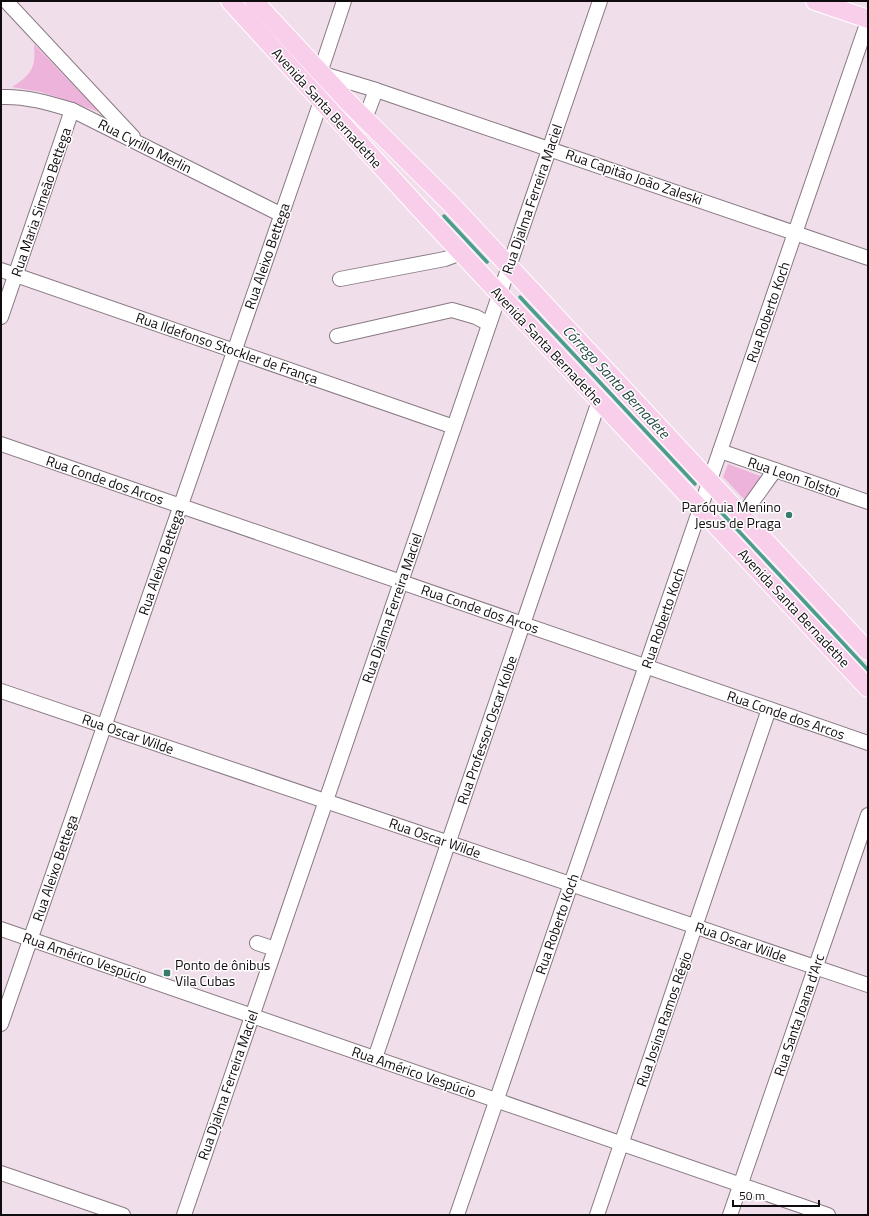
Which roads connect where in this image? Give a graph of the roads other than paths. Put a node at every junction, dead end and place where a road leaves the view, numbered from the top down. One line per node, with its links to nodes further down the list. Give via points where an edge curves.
1 (6, 1): 14 (street)
2 (230, 1): 11 (main road, Avenida Santa Bernadethe)
3 (254, 1): 8 (main road, Avenida Santa Bernadethe)
4 (344, 1): 8 (street)
5 (600, 1): 15 (street, Rua Djalma Ferreira Maciel)
6 (815, 1): 7 (main road)
7 (868, 20): 17 (street, Rua Roberto Koch)
8 (320, 73): 9 (street, Rua Capitão João Zaleski); 13 (main road, Avenida Santa Bernadethe)
9 (376, 90): 13 (street); 15 (street, Rua Capitão João Zaleski)
10 (1, 97): 12 (street, Rua Cyrillo Merlin, via 25,98)
11 (321, 101): 16 (street, Rua Aleixo Bettega); 18 (main road, Avenida Santa Bernadethe)
12 (72, 110): 14 (street, Rua Cyrillo Merlin); 22 (street, Rua Maria Simeão Bettega)
13 (365, 119): 20 (main road, Avenida Santa Bernadethe, via 450,203)
14 (138, 143): 16 (street, Rua Cyrillo Merlin)
15 (549, 148): 17 (street, Rua Capitão João Zaleski); 20 (street, Rua Djalma Ferreira Maciel)
16 (282, 215): 28 (street, Rua Aleixo Bettega)
17 (795, 233): 19 (street, Rua Capitão João Zaleski); 32 (street, Rua Roberto Koch)
18 (461, 254): 23 (street); 24 (main road, Avenida Santa Bernadethe)
19 (868, 258)
20 (509, 267): 24 (street, Rua Djalma Ferreira Maciel); 34 (main road, Avenida Santa Bernadethe)
21 (1, 270): 22 (street, Rua Ildefonso Stockler de França)
22 (15, 275): 25 (street, Rua Maria Simeão Bettega); 28 (street, Rua Ildefonso Stockler de França)
23 (340, 279)
24 (499, 294): 26 (street, Rua Djalma Ferreira Maciel); 29 (main road, Avenida Santa Bernadethe)
25 (1, 317)
26 (489, 324): 27 (street, via 452,310); 30 (street, Rua Djalma Ferreira Maciel)
27 (337, 336)
28 (234, 351): 30 (street, Rua Ildefonso Stockler de França); 36 (street, Rua Aleixo Bettega)
29 (600, 401): 37 (main road, Avenida Santa Bernadethe); 40 (street, Rua Professor Oscar Kolbe)
30 (454, 427): 39 (street, Rua Djalma Ferreira Maciel)
31 (1, 444): 36 (street, Rua Conde dos Arcos)
32 (720, 451): 33 (street, Rua Leon Tolstoi); 34 (street, Rua Roberto Koch)
33 (775, 470): 35 (street, Rua Leon Tolstoi); 38 (street)
34 (710, 481): 37 (street, Rua Roberto Koch); 38 (main road, Avenida Santa Bernadethe)
35 (868, 502)
36 (180, 506): 39 (street, Rua Conde dos Arcos); 46 (street, Rua Aleixo Bettega)
37 (700, 509): 42 (street, Rua Roberto Koch); 43 (main road, Avenida Santa Bernadethe)
38 (742, 516): 41 (main road, Avenida Santa Bernadethe)
39 (400, 582): 40 (street, Rua Conde dos Arcos); 48 (street, Rua Djalma Ferreira Maciel)
40 (523, 624): 42 (street, Rua Conde dos Arcos); 50 (street, Rua Professor Oscar Kolbe)
41 (868, 651)
42 (646, 666): 45 (street, Rua Conde dos Arcos); 51 (street, Rua Roberto Koch)
43 (868, 688)
44 (1, 691): 46 (street, Rua Oscar Wilde)
45 (769, 709): 47 (street, Rua Conde dos Arcos); 52 (street, Rua Josina Ramos Régio)
46 (104, 726): 48 (street, Rua Oscar Wilde); 54 (street, Rua Aleixo Bettega)
47 (868, 743)
48 (326, 801): 50 (street, Rua Oscar Wilde); 56 (street, Rua Djalma Ferreira Maciel)
49 (868, 815): 57 (street, Rua Santa Joana d'Arc)
50 (448, 843): 51 (street, Rua Oscar Wilde); 61 (street, Rua Professor Oscar Kolbe)
51 (571, 884): 52 (street, Rua Oscar Wilde); 62 (street, Rua Roberto Koch)
52 (695, 926): 57 (street, Rua Oscar Wilde); 63 (street, Rua Josina Ramos Régio)
53 (1, 929): 54 (street, Rua Américo Vespúcio)
54 (30, 939): 59 (street, Rua Américo Vespúcio); 60 (street, Rua Aleixo Bettega)
55 (257, 943): 56 (street)
56 (275, 949): 59 (street, Rua Djalma Ferreira Maciel)
57 (816, 967): 58 (street, Rua Oscar Wilde); 65 (street, Rua Santa Joana d'Arc)
58 (868, 985)
59 (252, 1016): 61 (street, Rua Américo Vespúcio); 67 (street, Rua Djalma Ferreira Maciel)
60 (1, 1024)
61 (375, 1058): 62 (street, Rua Américo Vespúcio)
62 (496, 1100): 63 (street, Rua Américo Vespúcio); 68 (street, Rua Roberto Koch)
63 (621, 1144): 65 (street, Rua Américo Vespúcio); 69 (street, Rua Josina Ramos Régio)
64 (1, 1173): 66 (street)
65 (740, 1185): 70 (street, Rua Santa Joana d'Arc); 71 (street, Rua Américo Vespúcio)
66 (123, 1215)
67 (184, 1215)
68 (457, 1215)
69 (597, 1215)
70 (730, 1215)
71 (828, 1215)

